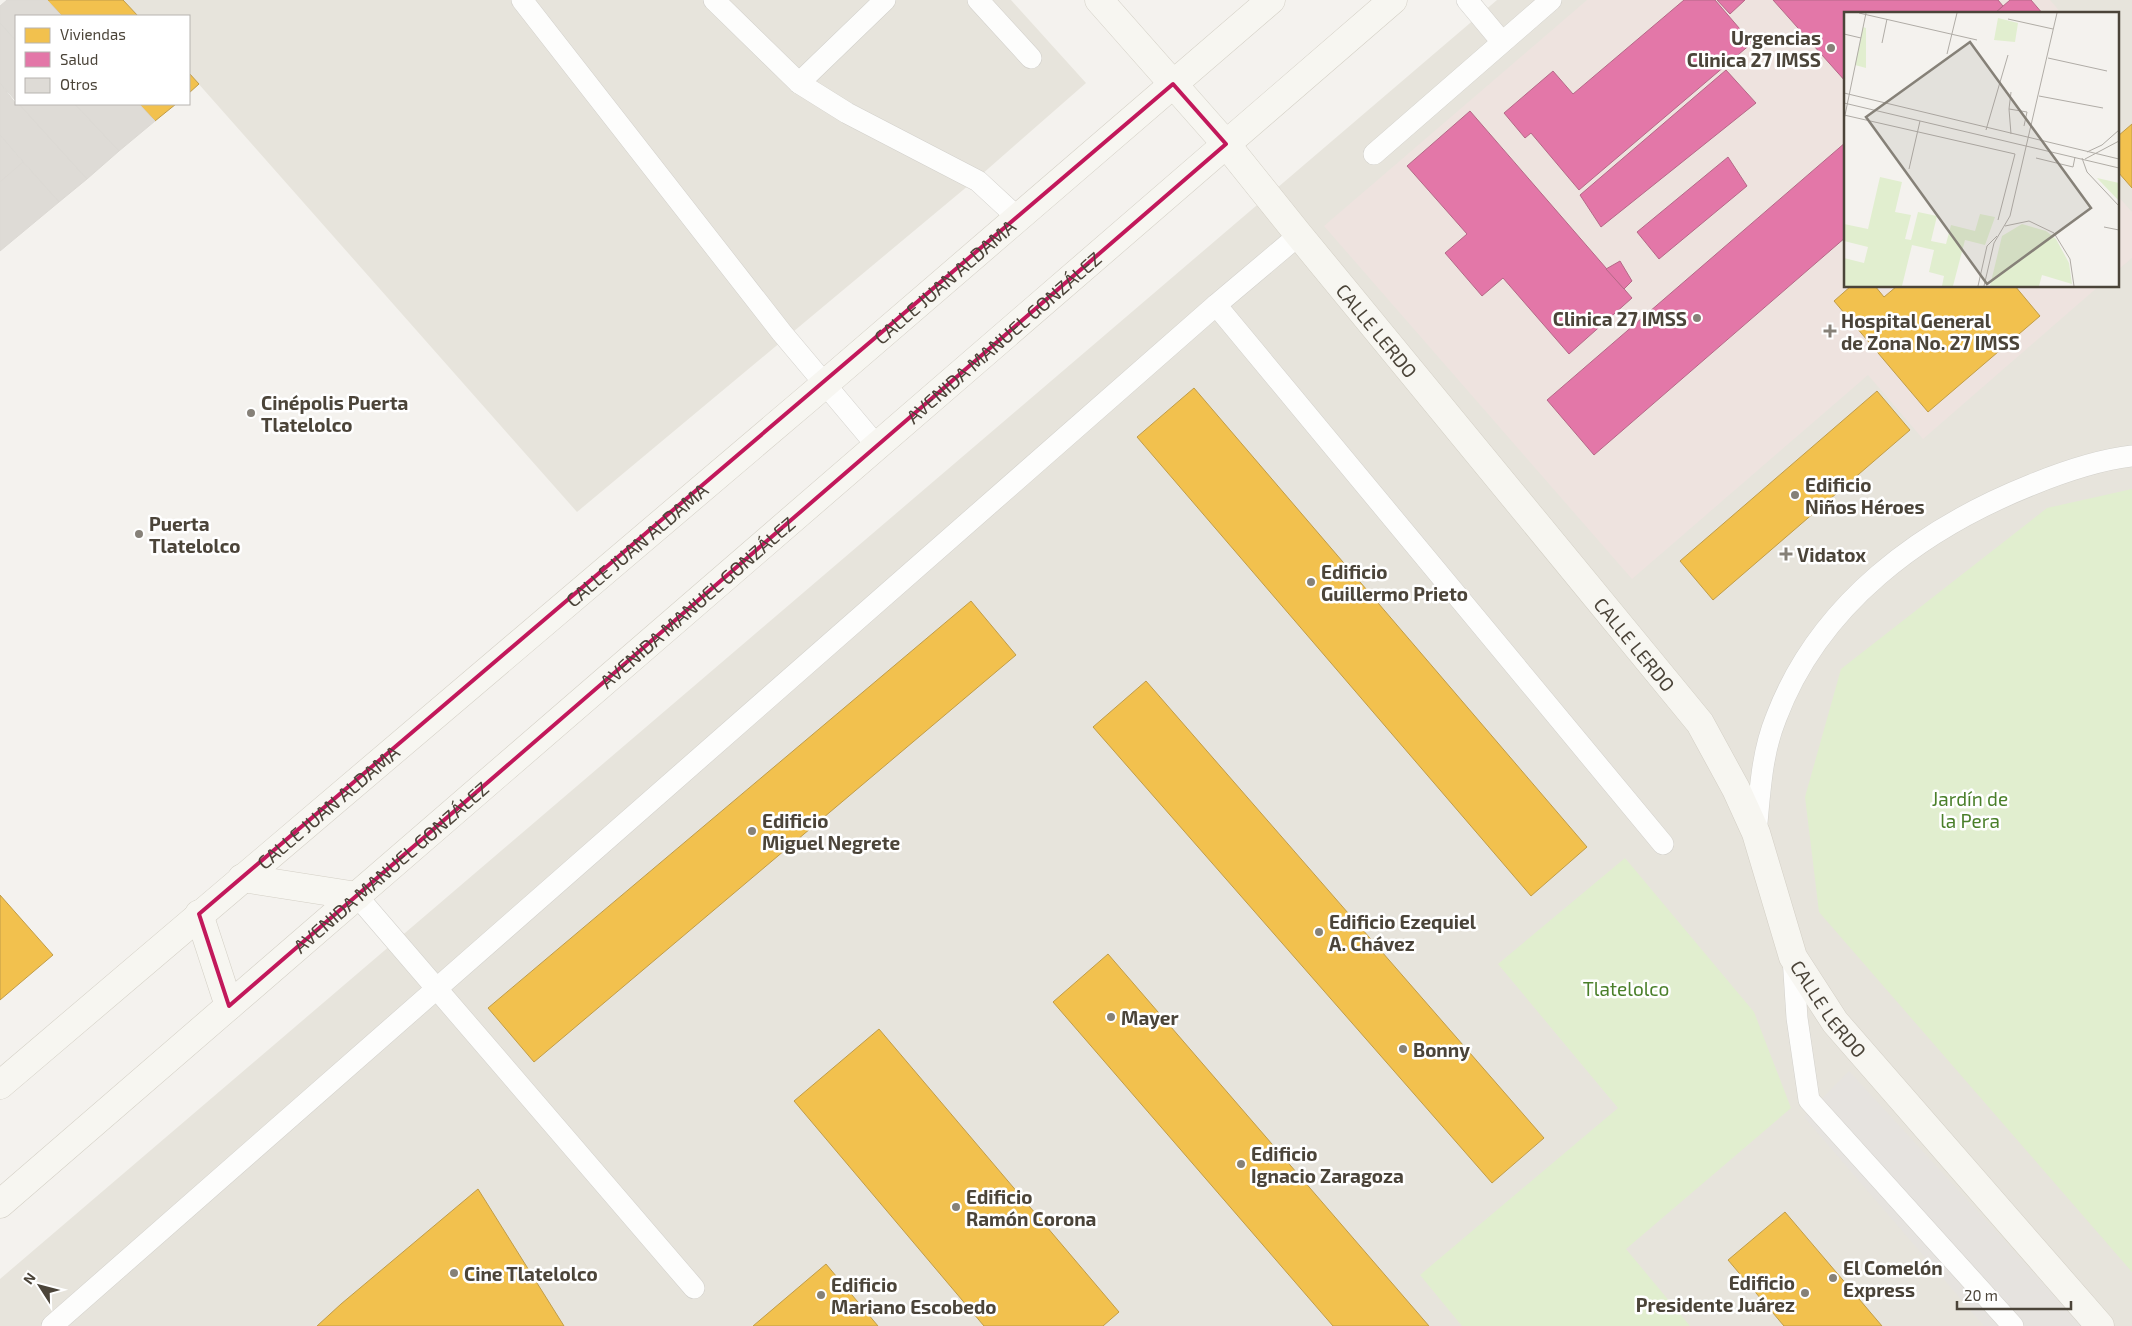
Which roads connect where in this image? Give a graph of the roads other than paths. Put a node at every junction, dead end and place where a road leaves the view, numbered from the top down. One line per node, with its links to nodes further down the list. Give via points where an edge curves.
1 (522, 0): 19 (lane)
2 (714, 0): 12 (lane)
3 (885, 0): 12 (lane)
4 (978, 0): 11 (lane)
5 (1099, 0): 13 (street, CALLE LERDO)
6 (1271, 0): 13 (street, CALLE JUAN ALDAMA)
7 (1393, 0): 14 (street, AVENIDA MANUEL GONZÁLEZ)
8 (1467, 0): 10 (lane)
9 (1551, 0): 10 (lane)
10 (1502, 42): 15 (lane)
11 (1031, 58)
12 (799, 83): 16 (lane, via 847,114 978,181)
13 (1173, 84): 14 (street, CALLE LERDO); 16 (street, CALLE JUAN ALDAMA)
14 (1226, 144): 17 (street, CALLE LERDO); 20 (street, AVENIDA MANUEL GONZÁLEZ)
15 (1374, 154)
16 (1018, 218): 19 (street, CALLE JUAN ALDAMA)
17 (1298, 235): 18 (lane); 22 (street, CALLE LERDO, via 1700,723 1736,788)
18 (1216, 304): 23 (lane); 28 (lane)
19 (824, 384): 20 (lane); 24 (street, CALLE JUAN ALDAMA)
20 (877, 446): 25 (street, AVENIDA MANUEL GONZÁLEZ)
21 (2132, 456): 22 (lane, via 2112,458 2006,495 1929,536 1892,562 1855,595 1824,631 1776,717 1763,760)
22 (1756, 833): 27 (street, CALLE LERDO)
23 (1663, 844)
24 (242, 878): 25 (street); 26 (street, CALLE JUAN ALDAMA)
25 (357, 896): 28 (lane); 29 (street, AVENIDA MANUEL GONZÁLEZ)
26 (199, 914): 29 (street); 30 (street, CALLE JUAN ALDAMA)
27 (1792, 957): 34 (lane, via 1809,1100); 35 (street, CALLE LERDO, via 1835,1022)
28 (437, 987): 32 (lane); 33 (lane)
29 (229, 1006): 31 (street, AVENIDA MANUEL GONZÁLEZ)
30 (0, 1085)
31 (0, 1204)
32 (694, 1288)
33 (52, 1326)
34 (2013, 1326)
35 (2100, 1326)

